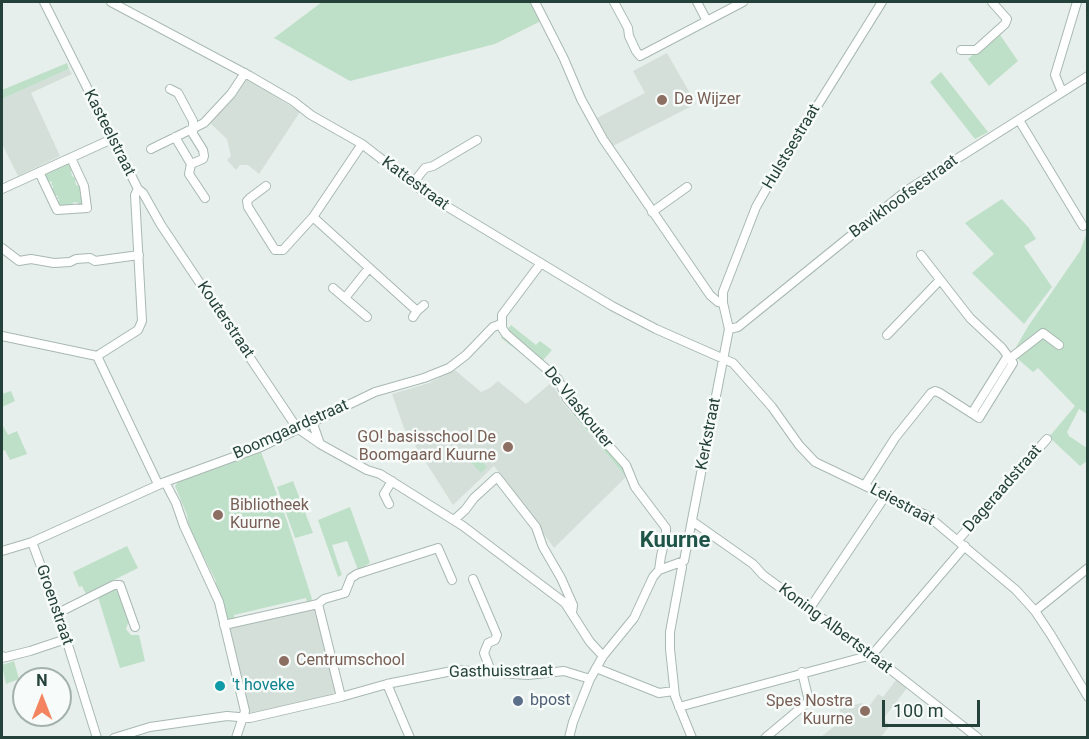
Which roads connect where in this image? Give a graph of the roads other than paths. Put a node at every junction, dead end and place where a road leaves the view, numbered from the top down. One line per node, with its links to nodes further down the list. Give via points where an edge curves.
1 (44, 2): 19 (street, Kasteelstraat)
2 (111, 2): 12 (street, Kattestraat)
3 (536, 2): 32 (street, via 581,99)
4 (614, 2): 10 (street, via 640,56)
5 (697, 2): 10 (street)
6 (743, 2): 10 (street)
7 (882, 2): 43 (street, Hulstsestraat, via 756,207 723,292)
8 (992, 2): 11 (street, via 1007,19 1005,24 976,50)
9 (1077, 2): 15 (street, via 1055,75)
10 (707, 21)
11 (962, 50)
12 (245, 73): 17 (street, via 204,123); 21 (street, Kattestraat)
13 (1086, 80): 15 (street, Bavikhoofsestraat)
14 (170, 89): 17 (street, via 178,93 193,121)
15 (1062, 92): 16 (street, Bavikhoofsestraat)
16 (1019, 120): 34 (street); 47 (street, Bavikhoofsestraat, via 906,192 738,327)
17 (193, 129): 18 (street); 24 (street, via 204,156)
18 (175, 137): 22 (street); 24 (street)
19 (112, 139): 23 (street); 30 (street, Kasteelstraat)
20 (477, 140): 26 (street, via 425,168)
21 (362, 144): 26 (street, Kattestraat); 33 (street)
22 (151, 149)
23 (71, 158): 25 (street); 25 (street, via 84,186 87,208 57,210)
24 (191, 164): 31 (street, via 189,174)
25 (39, 172): 29 (street)
26 (413, 183): 38 (street, Kattestraat, via 450,210)
27 (266, 186): 33 (street, via 247,201 275,250 283,250)
28 (687, 187): 32 (street)
29 (2, 189)
30 (138, 189): 36 (street, Kasteelstraat, via 135,195); 55 (street, Kouterstraat)
31 (205, 198)
32 (652, 212): 43 (street, via 710,295)
33 (313, 217): 39 (street)
34 (1083, 226)
35 (2, 248): 36 (street, via 19,261 54,263)
36 (139, 255): 51 (street, Kasteelstraat, via 141,325)
37 (921, 255): 40 (street)
38 (541, 263): 46 (street, Boomgaardstraat, via 502,315); 53 (street, Kattestraat, via 647,325)
39 (369, 268): 42 (street); 44 (street)
40 (939, 281): 48 (street); 52 (street)
41 (333, 288): 42 (street)
42 (345, 298): 45 (street)
43 (723, 303): 47 (street, Kerkstraat)
44 (418, 311)
45 (367, 317)
46 (501, 324): 54 (street, Boomgaardstraat, via 448,368 375,392); 70 (street, De Vlaskouter, via 506,334 555,375 567,399 626,465 635,487 666,530)
47 (729, 329): 53 (street, Kerkstraat)
48 (887, 335)
49 (2, 336): 51 (street)
50 (1059, 345): 52 (street, via 1043,333)
51 (97, 356): 59 (street)
52 (1007, 357): 60 (street, via 972,413 940,393 931,393 895,438)
53 (724, 358): 60 (street, Leiestraat, via 772,406 807,454 828,469); 64 (street, Kerkstraat)
54 (312, 421): 55 (street, Boomgaardstraat); 57 (street)
55 (297, 428): 57 (street, Kouterstraat); 59 (street, Boomgaardstraat, via 261,447)
56 (1047, 439): 66 (street, Dageraadstraat)
57 (320, 444): 58 (street, Kouterstraat)
58 (392, 481): 62 (street, via 384,494); 63 (street, Kouterstraat)
59 (161, 483): 65 (street, Boomgaardstraat); 78 (street, via 176,503 219,602)
60 (865, 485): 61 (street, Leiestraat)
61 (886, 495): 66 (street, Leiestraat, via 928,516); 74 (street)
62 (389, 504)
63 (454, 520): 77 (street, Kouterstraat, via 554,594); 77 (street, Kouterstraat, via 497,477 536,526 573,605)
64 (692, 521): 68 (street, Kerkstraat, via 684,561); 74 (street, Koning Albertstraat)
65 (32, 542): 67 (street, Boomgaardstraat); 76 (street, Groenstraat)
66 (962, 543): 75 (street, Leiestraat); 81 (street, Dageraadstraat)
67 (2, 551)
68 (680, 564): 70 (street); 89 (street, Kerkstraat, via 670,632)
69 (1088, 568): 75 (street)
70 (659, 570): 83 (street, via 634,618)
71 (473, 579): 85 (street, via 497,635 484,653)
72 (452, 580): 73 (street, via 438,548 357,574 345,593)
73 (318, 604): 78 (street); 90 (street)
74 (810, 608): 81 (street, Koning Albertstraat)
75 (1035, 611): 91 (street, Leiestraat)
76 (58, 613): 79 (street, via 120,585); 80 (street, Groenstraat)
77 (572, 613): 83 (street, Kouterstraat)
78 (224, 625): 93 (street, via 245,711)
79 (135, 627)
80 (66, 639): 82 (street); 94 (street, Groenstraat)
81 (870, 654): 86 (street); 101 (street, Koning Albertstraat)
82 (2, 656)
83 (603, 656): 84 (street)
84 (596, 668): 87 (street); 89 (street, via 659,693)
85 (488, 672): 87 (street, Gasthuisstraat, via 528,675 564,671); 88 (street, Gasthuisstraat, via 457,670)
86 (802, 672): 92 (street); 100 (street, via 809,701)
87 (590, 680): 98 (street)
88 (387, 684): 90 (street, Gasthuisstraat); 97 (street)
89 (674, 691): 92 (street, Kerkstraat)
90 (341, 697): 93 (street, Gasthuisstraat)
91 (1088, 697)
92 (679, 706): 99 (street, Kerkstraat)
93 (242, 717): 95 (street, Gasthuisstraat, via 150,727); 96 (street)
94 (97, 738)
95 (114, 738)
96 (236, 738)
97 (410, 738)
98 (569, 738)
99 (692, 738)
100 (765, 738)
101 (978, 738)

